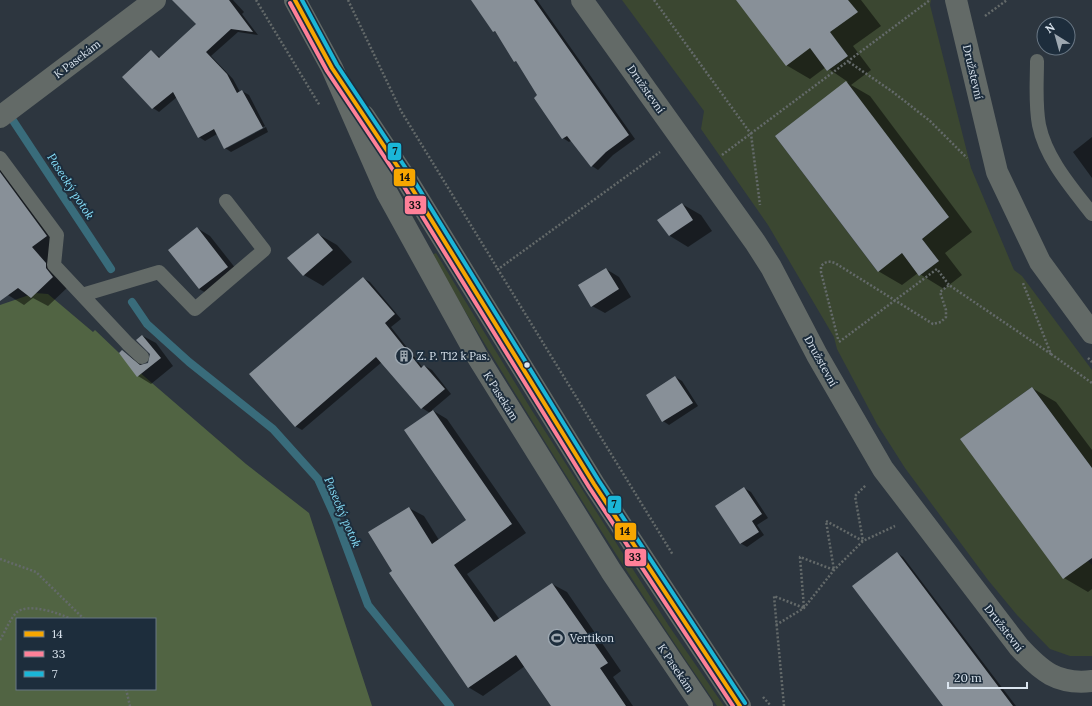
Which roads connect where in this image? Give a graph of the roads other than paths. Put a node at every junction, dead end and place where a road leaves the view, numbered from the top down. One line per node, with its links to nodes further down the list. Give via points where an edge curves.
1 (155, 0): 7 (street, K Pasekám)
2 (295, 0): 6 (street, K Pasekám)
3 (582, 0): 14 (street, Družstevní, via 770,267 883,469 1037,667 1058,678 1073,682)
4 (956, 0): 12 (street, Družstevní, via 997,172 1040,262)
5 (1037, 61): 10 (lane, via 1040,125 1047,150 1074,192)
6 (332, 68): 15 (street, K Pasekám, via 387,193 469,342 607,564); 16 (street, K Pasekám, via 408,182 590,478)
7 (0, 117)
8 (0, 158): 11 (lane, via 57,235 54,265)
9 (226, 201): 11 (lane, via 264,250 195,309 158,272)
10 (1092, 214)
11 (82, 295): 13 (lane)
12 (1092, 333)
13 (142, 356)
14 (1092, 682)
15 (702, 706)
16 (740, 706)

